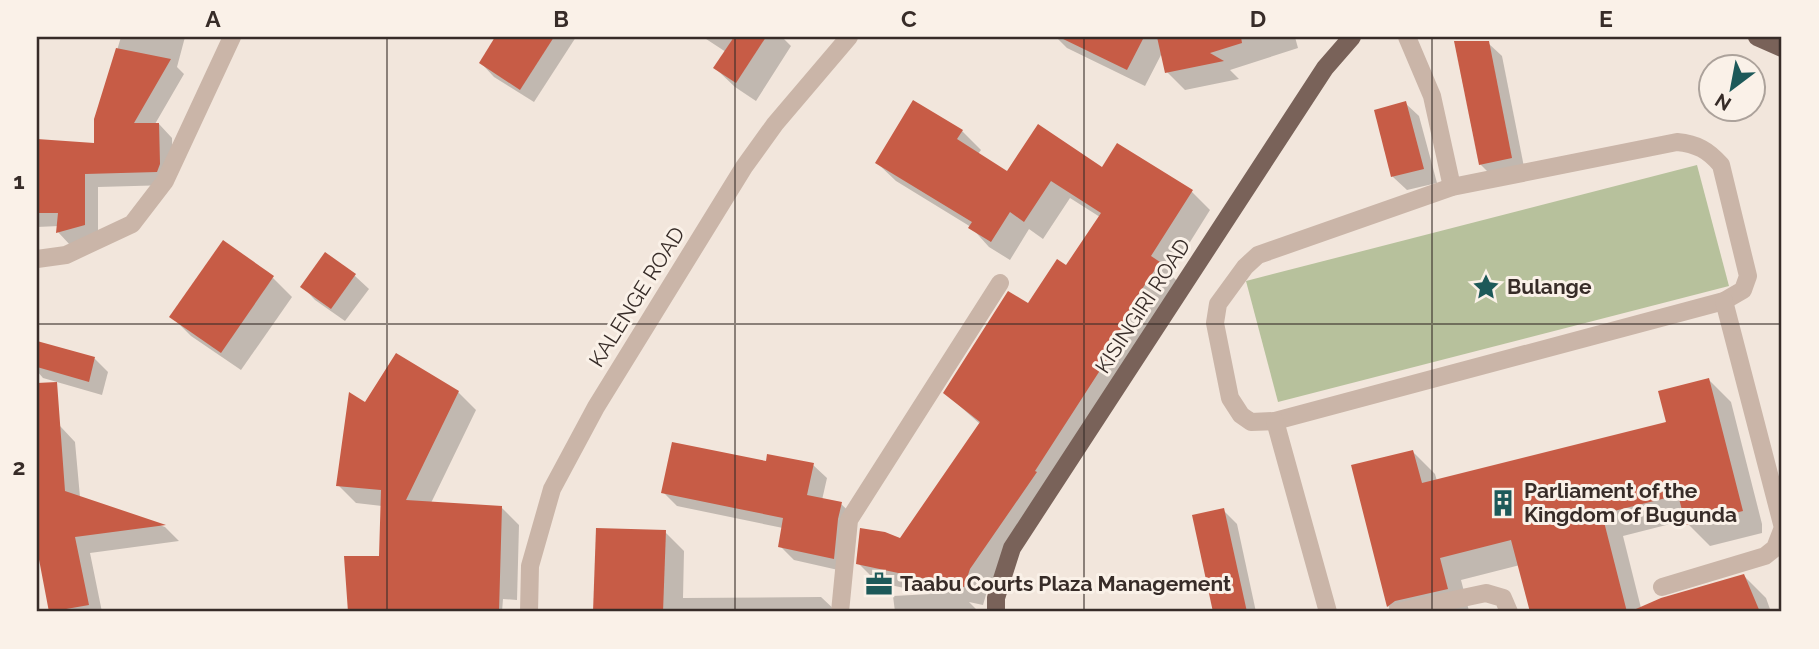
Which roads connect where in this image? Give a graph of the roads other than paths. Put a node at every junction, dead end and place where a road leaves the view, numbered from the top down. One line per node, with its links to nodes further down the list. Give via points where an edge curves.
1 (232, 37): 8 (street, via 165,181 132,224 66,255)
2 (849, 37): 15 (street, KALENGE ROAD, via 744,167 596,407 552,489 530,566)
3 (1352, 37): 17 (main road, KISINGIRI ROAD, via 1325,68 1012,548)
4 (1407, 37): 7 (street, via 1432,96)
5 (1758, 37): 6 (main road)
6 (1782, 47)
7 (1452, 187): 10 (street, via 1677,142 1702,147 1721,165 1748,276 1743,290); 11 (street, via 1258,255 1245,267 1219,304 1215,323 1230,398 1251,422)
8 (37, 258)
9 (1000, 283): 16 (street, via 849,520)
10 (1724, 301): 11 (street); 12 (street)
11 (1275, 421): 18 (street)
12 (1782, 524)
13 (1782, 530): 14 (street, via 1775,548 1765,556)
14 (1662, 587)
15 (529, 612)
16 (840, 612)
17 (996, 612)
18 (1328, 612)
19 (1397, 612): 20 (street, via 1486,593 1503,598)
20 (1509, 612)

